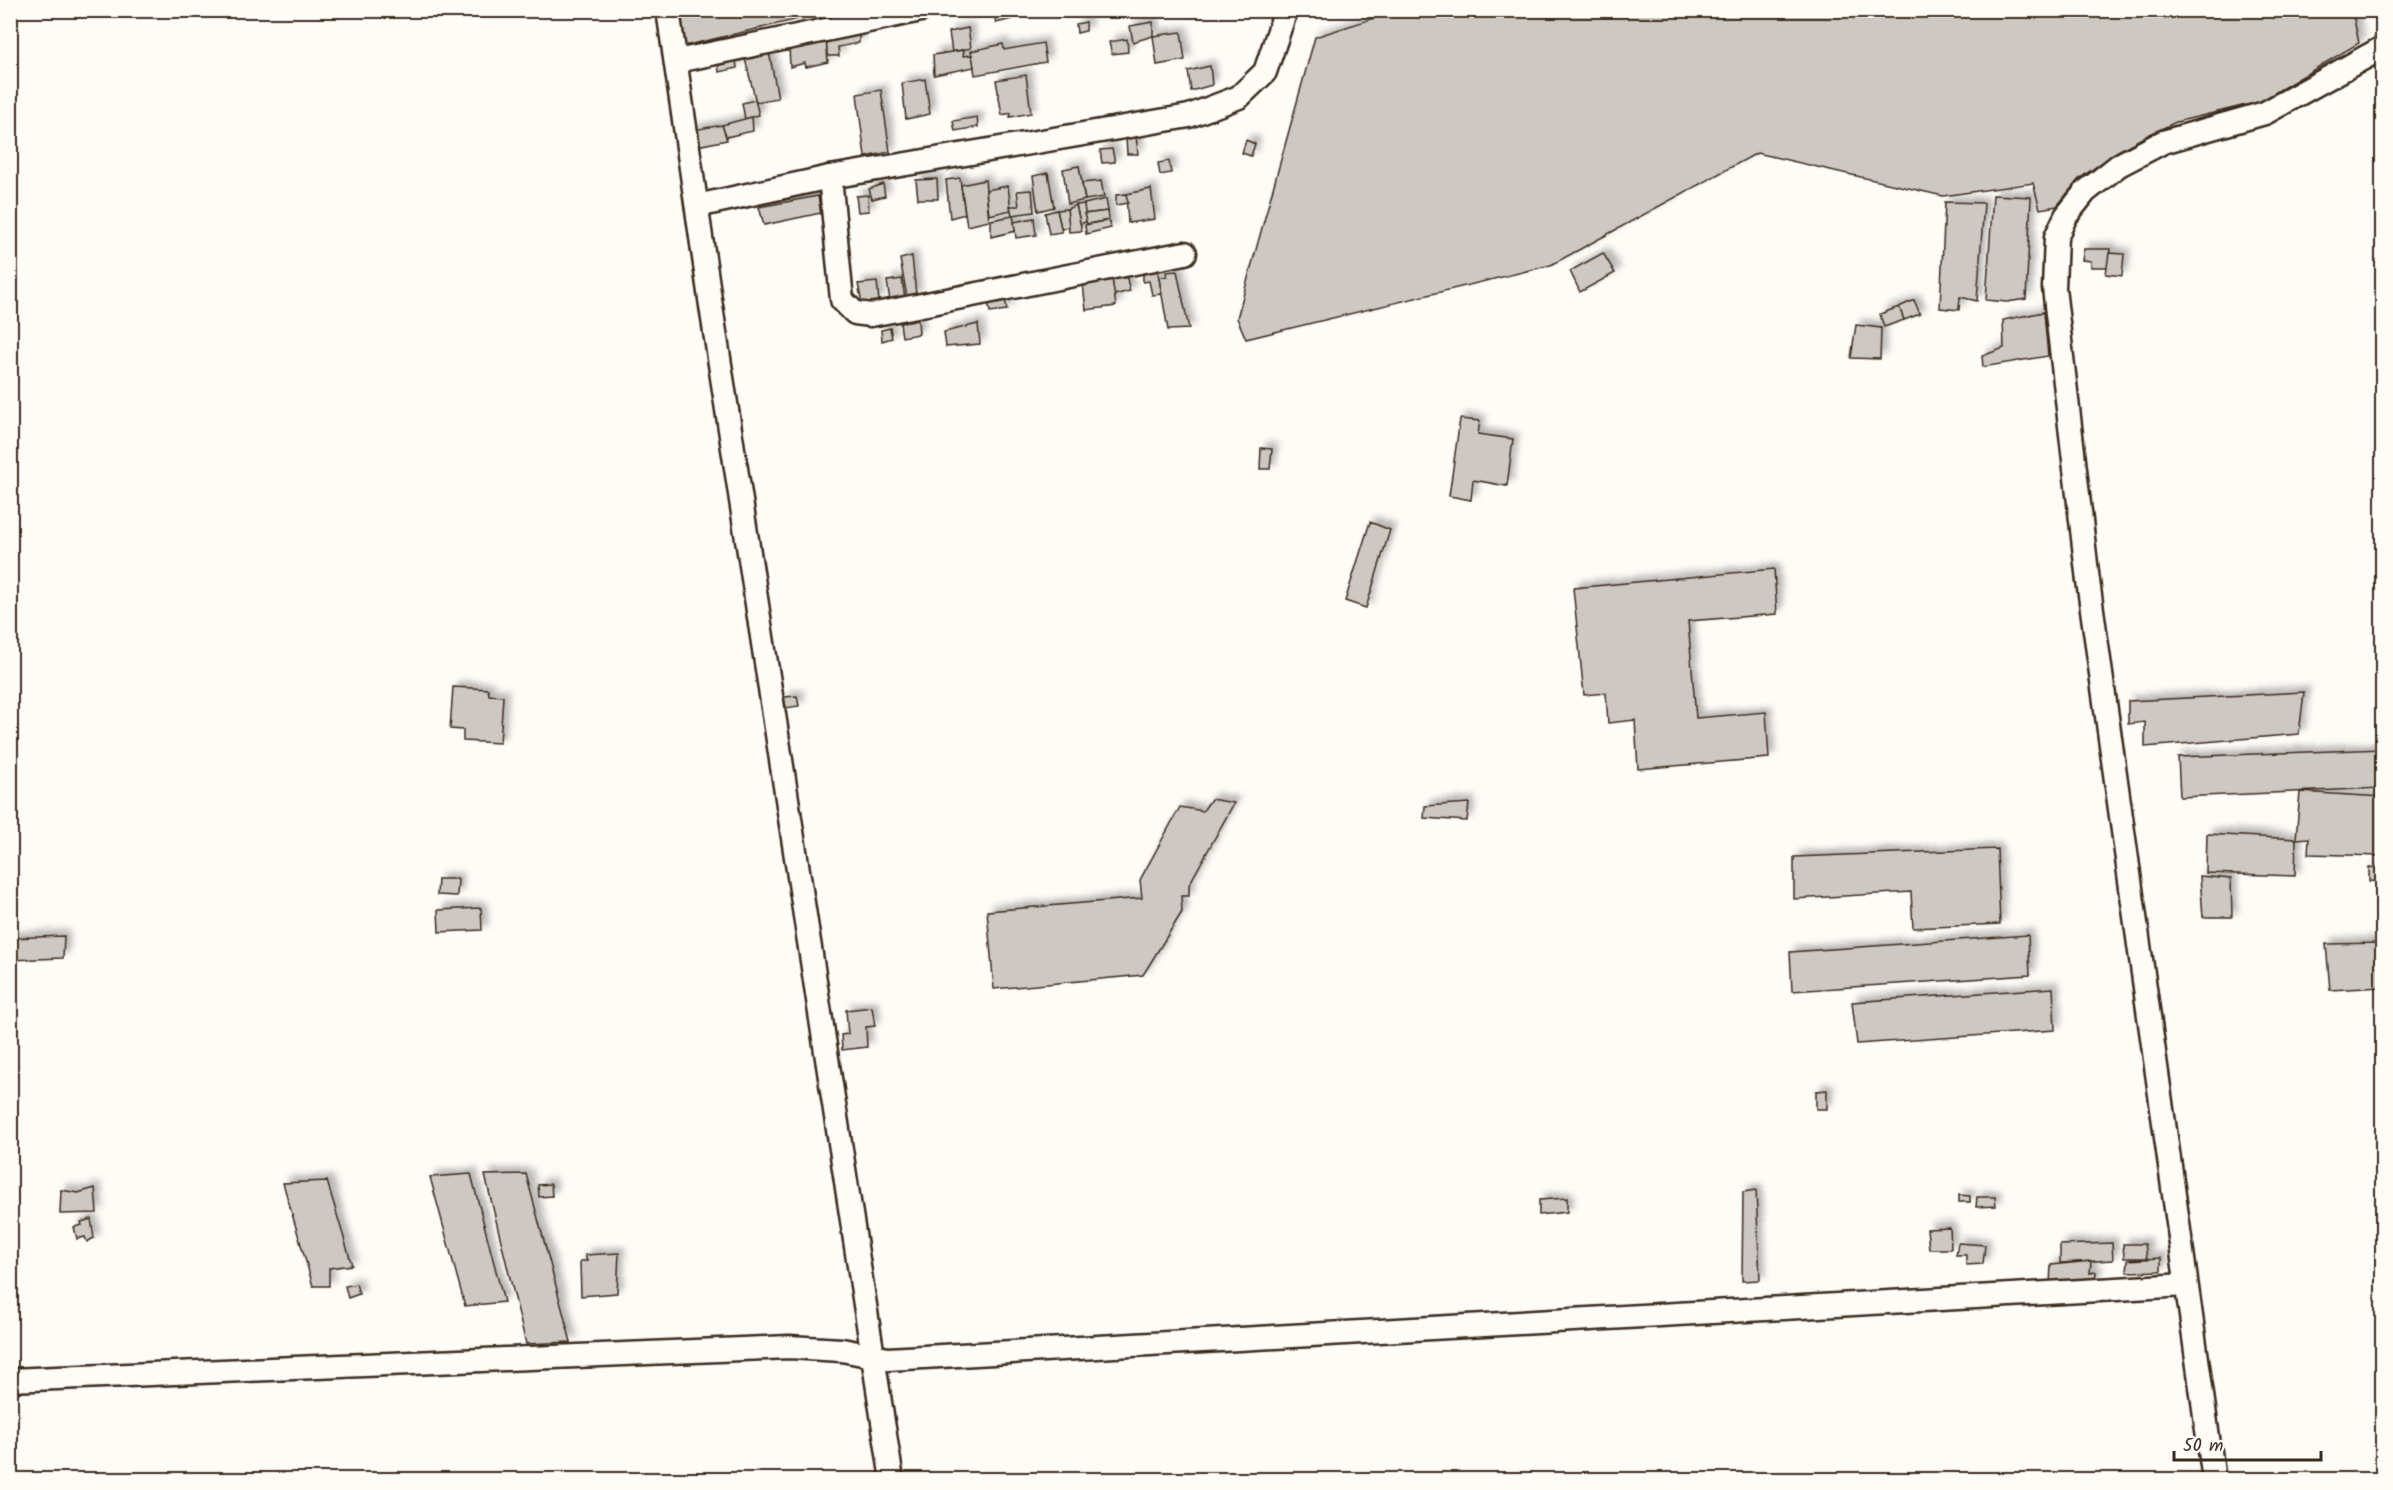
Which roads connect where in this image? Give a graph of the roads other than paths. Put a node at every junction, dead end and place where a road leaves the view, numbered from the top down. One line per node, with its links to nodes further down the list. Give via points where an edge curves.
1 (668, 10): 5 (street)
2 (921, 10): 5 (street)
3 (1286, 10): 6 (street, via 1265,72 1239,97 1189,116)
4 (2382, 48): 9 (street, via 2265,113 2163,142 2119,165 2085,192 2056,237 2055,288 2088,581)
5 (677, 61): 7 (street)
6 (830, 177): 7 (street); 8 (street, via 842,300 855,313 871,315)
7 (697, 206): 10 (street)
8 (1185, 253)
9 (2186, 1285): 10 (street); 13 (street)
10 (873, 1357): 11 (street, via 842,1350 789,1347); 12 (street)
11 (10, 1380)
12 (892, 1479)
13 (2214, 1479)

